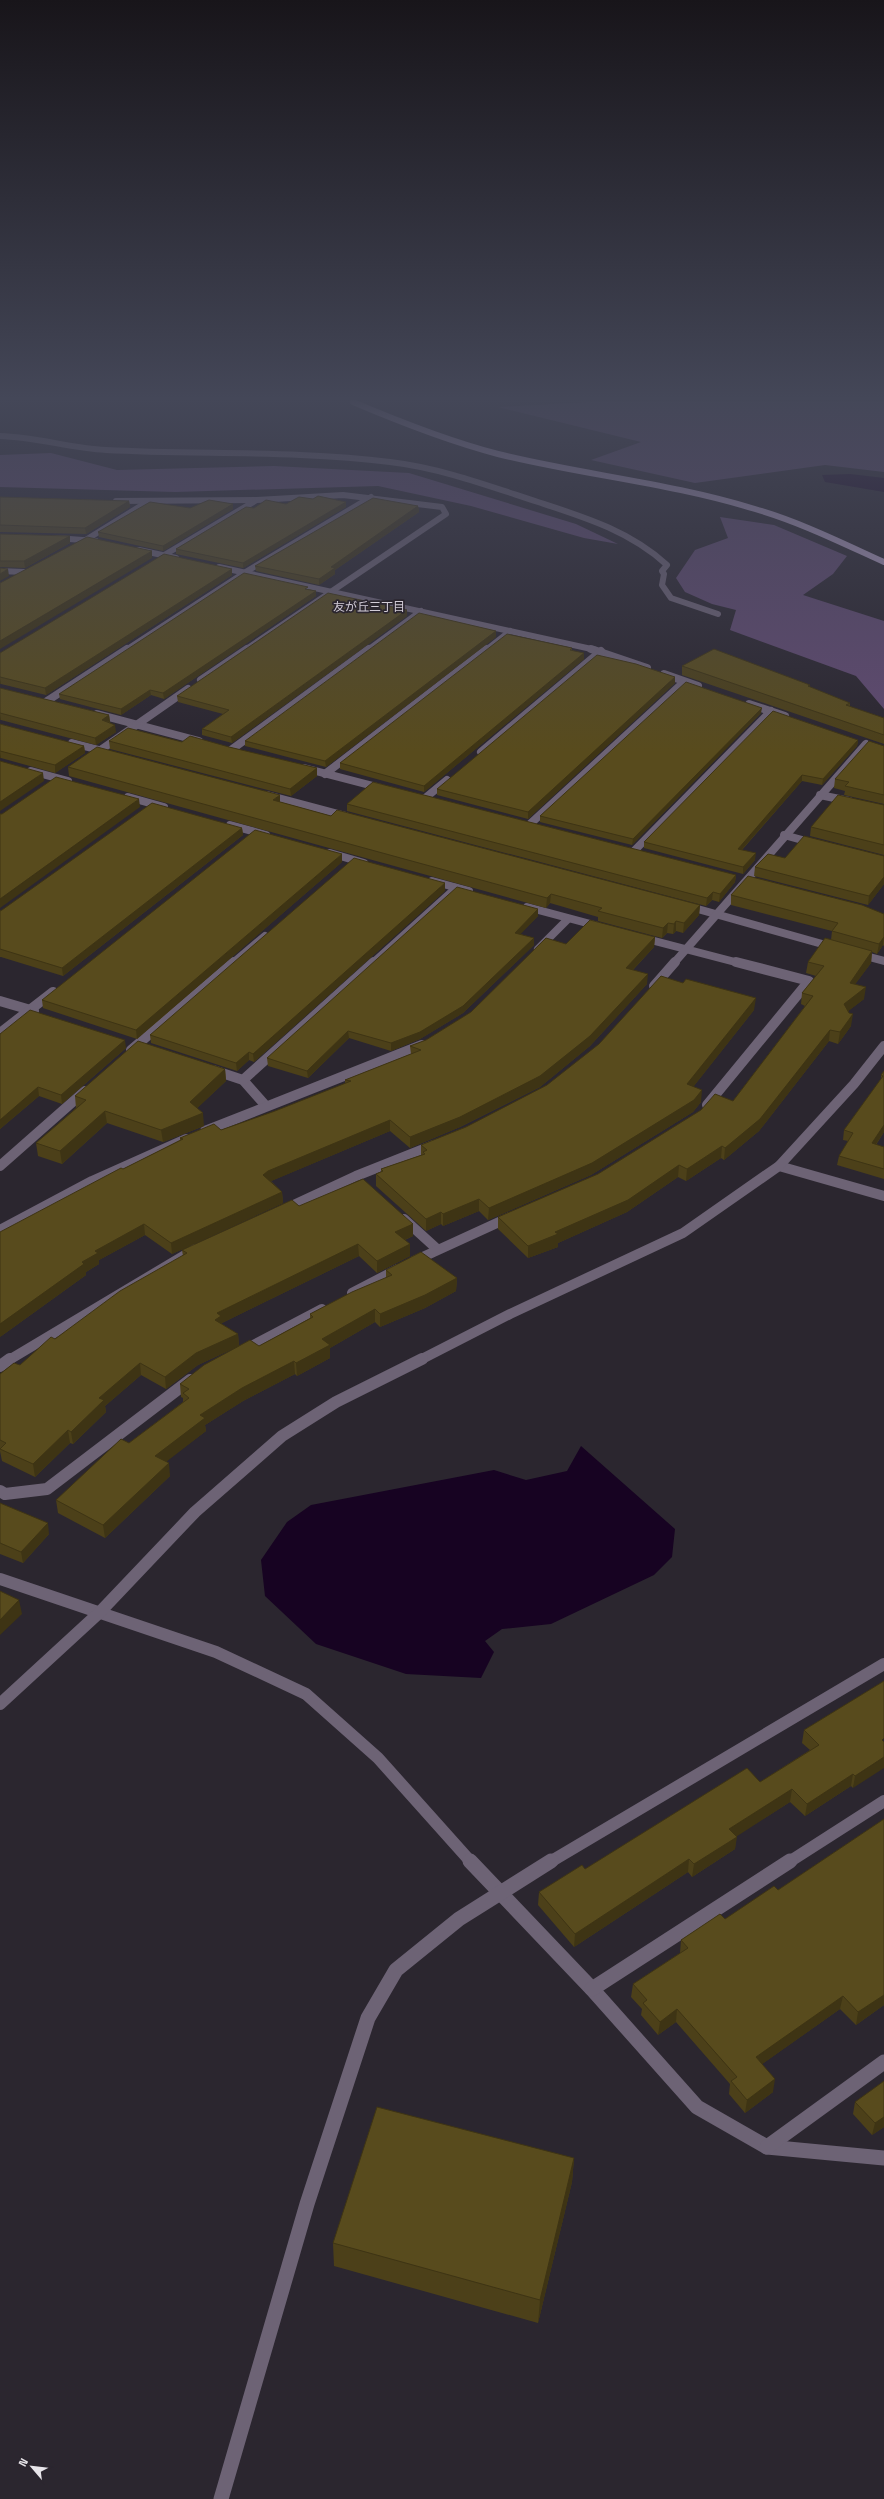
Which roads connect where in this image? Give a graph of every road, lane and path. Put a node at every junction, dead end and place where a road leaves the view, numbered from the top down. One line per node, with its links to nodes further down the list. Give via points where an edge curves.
1 (120, 519): 8 (street)
2 (225, 519): 12 (street)
3 (335, 519): 20 (street)
4 (439, 519): 22 (street)
5 (586, 519): 24 (street, via 634,538 654,551 667,565 662,571 662,585 671,598)
6 (784, 519): 15 (main road)
7 (48, 538): 8 (street)
8 (87, 539): 9 (street); 10 (street)
9 (102, 542)
10 (73, 546)
11 (133, 549): 12 (street)
12 (163, 555): 13 (street); 14 (street)
13 (156, 560)
14 (185, 560)
15 (884, 562)
16 (214, 566): 20 (street)
17 (31, 569): 19 (street)
18 (0, 572): 19 (street)
19 (24, 572): 21 (street)
20 (244, 573): 22 (street); 30 (street, via 43,700)
21 (12, 579)
22 (329, 591): 23 (street); 34 (street)
23 (422, 611): 25 (street); 39 (street, via 227,749)
24 (718, 614)
25 (510, 631): 26 (street); 45 (street)
26 (601, 651): 27 (street); 41 (street)
27 (684, 682): 28 (street); 60 (street)
28 (706, 689)
29 (742, 701): 31 (street)
30 (62, 705)
31 (771, 711): 33 (street); 65 (street)
32 (92, 713): 34 (street)
33 (793, 719)
34 (137, 724): 36 (street); 38 (street)
35 (62, 741): 38 (street)
36 (209, 744)
37 (865, 744): 52 (street)
38 (104, 752): 40 (street)
39 (245, 753)
40 (88, 758)
41 (473, 758)
42 (296, 766): 45 (street)
43 (21, 769): 47 (street)
44 (69, 770): 47 (street)
45 (325, 774): 49 (street)
46 (455, 774): 53 (street)
47 (54, 781): 48 (street)
48 (79, 784)
49 (386, 790)
50 (262, 793): 58 (street)
51 (116, 794): 55 (street)
52 (820, 795): 54 (street); 61 (street)
53 (424, 799)
54 (856, 803)
55 (153, 804): 56 (street); 57 (street)
56 (175, 810)
57 (141, 813)
58 (354, 818)
59 (219, 822): 62 (street, via 252,834)
60 (529, 825)
61 (784, 835): 63 (street); 67 (street)
62 (278, 838)
63 (822, 845)
64 (323, 851): 66 (street, via 350,863)
65 (634, 851)
66 (375, 866)
67 (741, 878): 69 (street); 74 (street)
68 (426, 880): 70 (street)
69 (761, 883)
70 (456, 888): 71 (street); 94 (street)
71 (478, 894)
72 (516, 904): 75 (street)
73 (677, 904): 74 (street)
74 (715, 914): 79 (street); 81 (street)
75 (568, 919): 77 (street); 80 (street)
76 (275, 927): 91 (street)
77 (606, 928)
78 (635, 936): 79 (street)
79 (688, 949): 83 (street); 97 (street, via 809,981)
80 (531, 956)
81 (884, 961)
82 (61, 985): 85 (street)
83 (646, 994)
84 (0, 1001): 85 (street)
85 (30, 1010): 86 (street); 87 (street)
86 (44, 1015)
87 (0, 1033)
88 (122, 1041): 91 (street)
89 (430, 1041): 96 (street)
90 (884, 1046): 100 (street, via 854,1084)
91 (140, 1047): 92 (street)
92 (125, 1056)
93 (205, 1068): 94 (street)
94 (243, 1080): 96 (street)
95 (95, 1082): 99 (street)
96 (266, 1106): 105 (street, via 135,1159 47,1202)
97 (702, 1111)
98 (442, 1142): 102 (street)
99 (0, 1166)
100 (779, 1166): 101 (street); 113 (street, via 683,1233 510,1314 336,1402 282,1436 195,1512)
101 (884, 1196)
102 (277, 1212)
103 (396, 1212): 107 (street)
104 (522, 1212): 107 (street)
105 (0, 1230)
106 (205, 1245): 109 (street, via 177,1258 19,1352)
107 (437, 1248): 108 (street)
108 (236, 1354)
109 (0, 1366)
110 (202, 1372): 111 (street, via 47,1489 5,1494)
111 (0, 1491)
112 (0, 1579): 113 (street)
113 (100, 1612): 115 (street); 117 (street, via 216,1652 306,1694 378,1758)
114 (884, 1664): 117 (street)
115 (0, 1704)
116 (884, 1802): 118 (street)
117 (498, 1893): 118 (street); 122 (street, via 459,1919 396,1970 368,2018 307,2204)
118 (592, 1989): 120 (street, via 696,2107)
119 (884, 2062): 120 (street)
120 (768, 2147): 121 (street)
121 (884, 2158)
122 (221, 2499)

